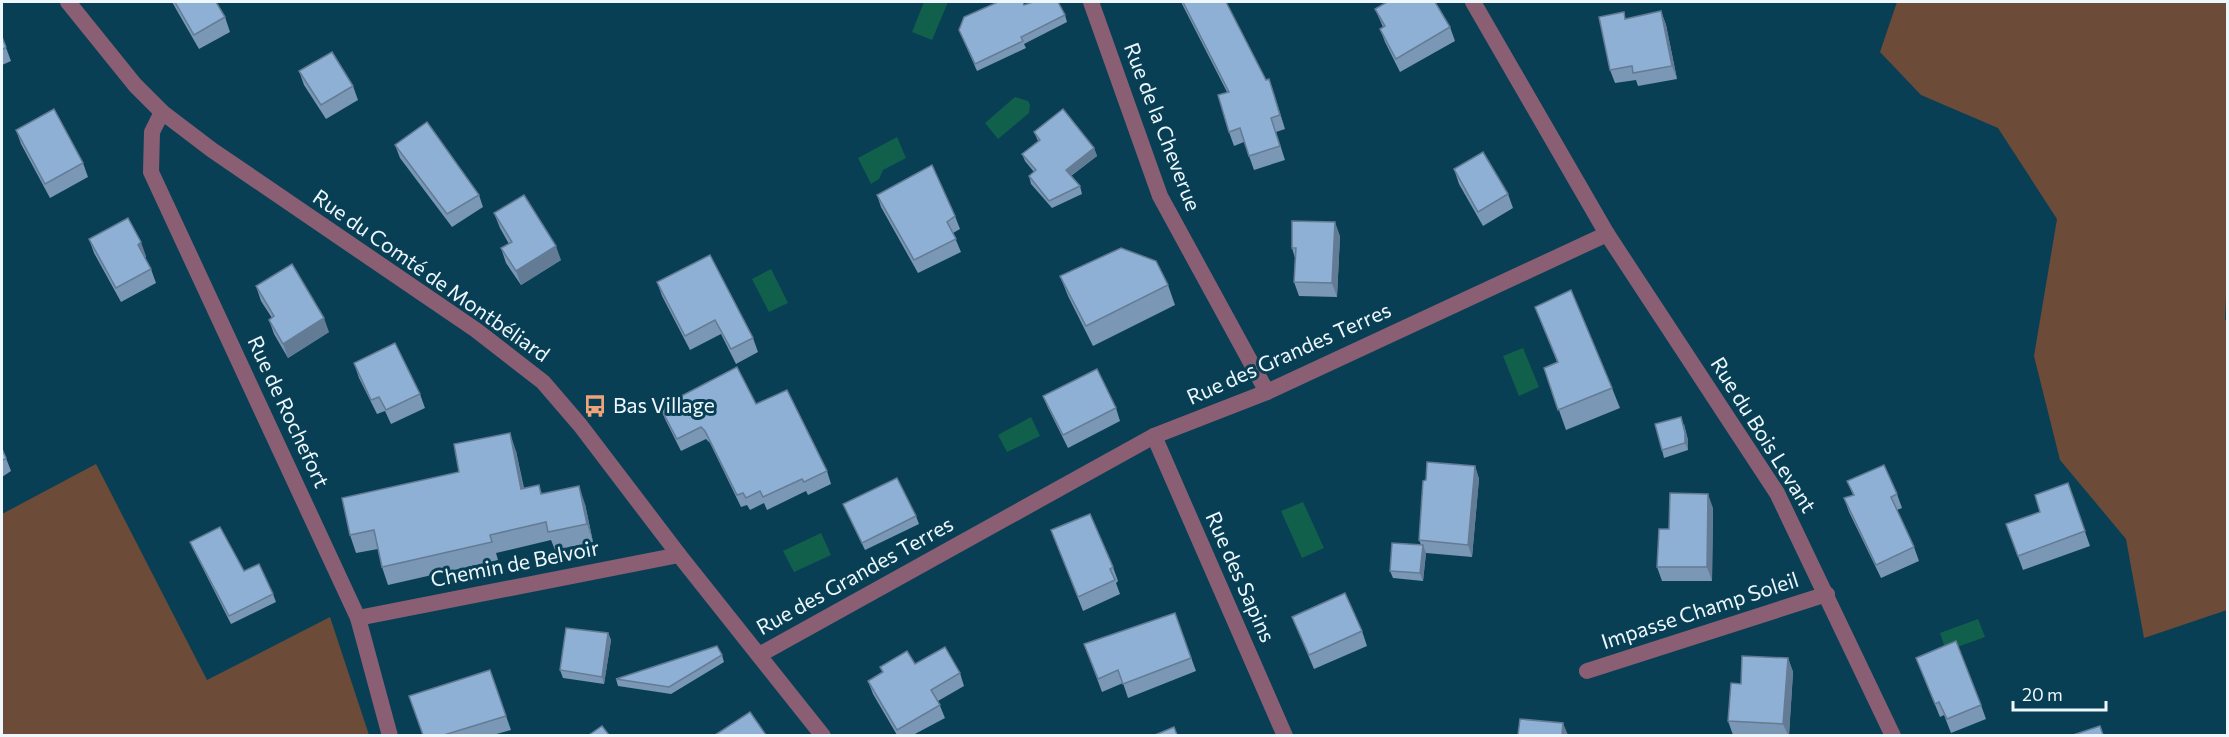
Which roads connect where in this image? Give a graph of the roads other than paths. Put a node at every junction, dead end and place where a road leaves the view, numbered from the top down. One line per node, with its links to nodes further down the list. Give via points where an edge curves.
1 (68, 2): 4 (street, Rue du Comté de Montbéliard)
2 (1091, 2): 6 (street, Rue de la Cheverue, via 1160,196)
3 (1473, 2): 5 (street)
4 (162, 112): 8 (street, Rue du Comté de Montbéliard, via 499,347 543,382); 10 (street, Rue de Rochefort, via 152,132 151,172)
5 (1607, 234): 6 (street, Rue des Grandes Terres); 9 (street, Rue du Bois Levant, via 1777,493)
6 (1267, 392): 7 (street, Rue des Grandes Terres)
7 (1154, 436): 11 (street, Rue des Grandes Terres); 15 (street, Rue des Sapins)
8 (679, 555): 10 (street, Chemin de Belvoir); 11 (street, Rue du Comté de Montbéliard)
9 (1827, 594): 12 (street, Impasse Champ Soleil); 16 (street, Rue du Bois Levant)
10 (358, 618): 13 (street, Rue de Rochefort)
11 (759, 655): 14 (street, Rue du Comté de Montbéliard)
12 (1587, 671)
13 (390, 735)
14 (823, 735)
15 (1285, 735)
16 (1893, 735)

